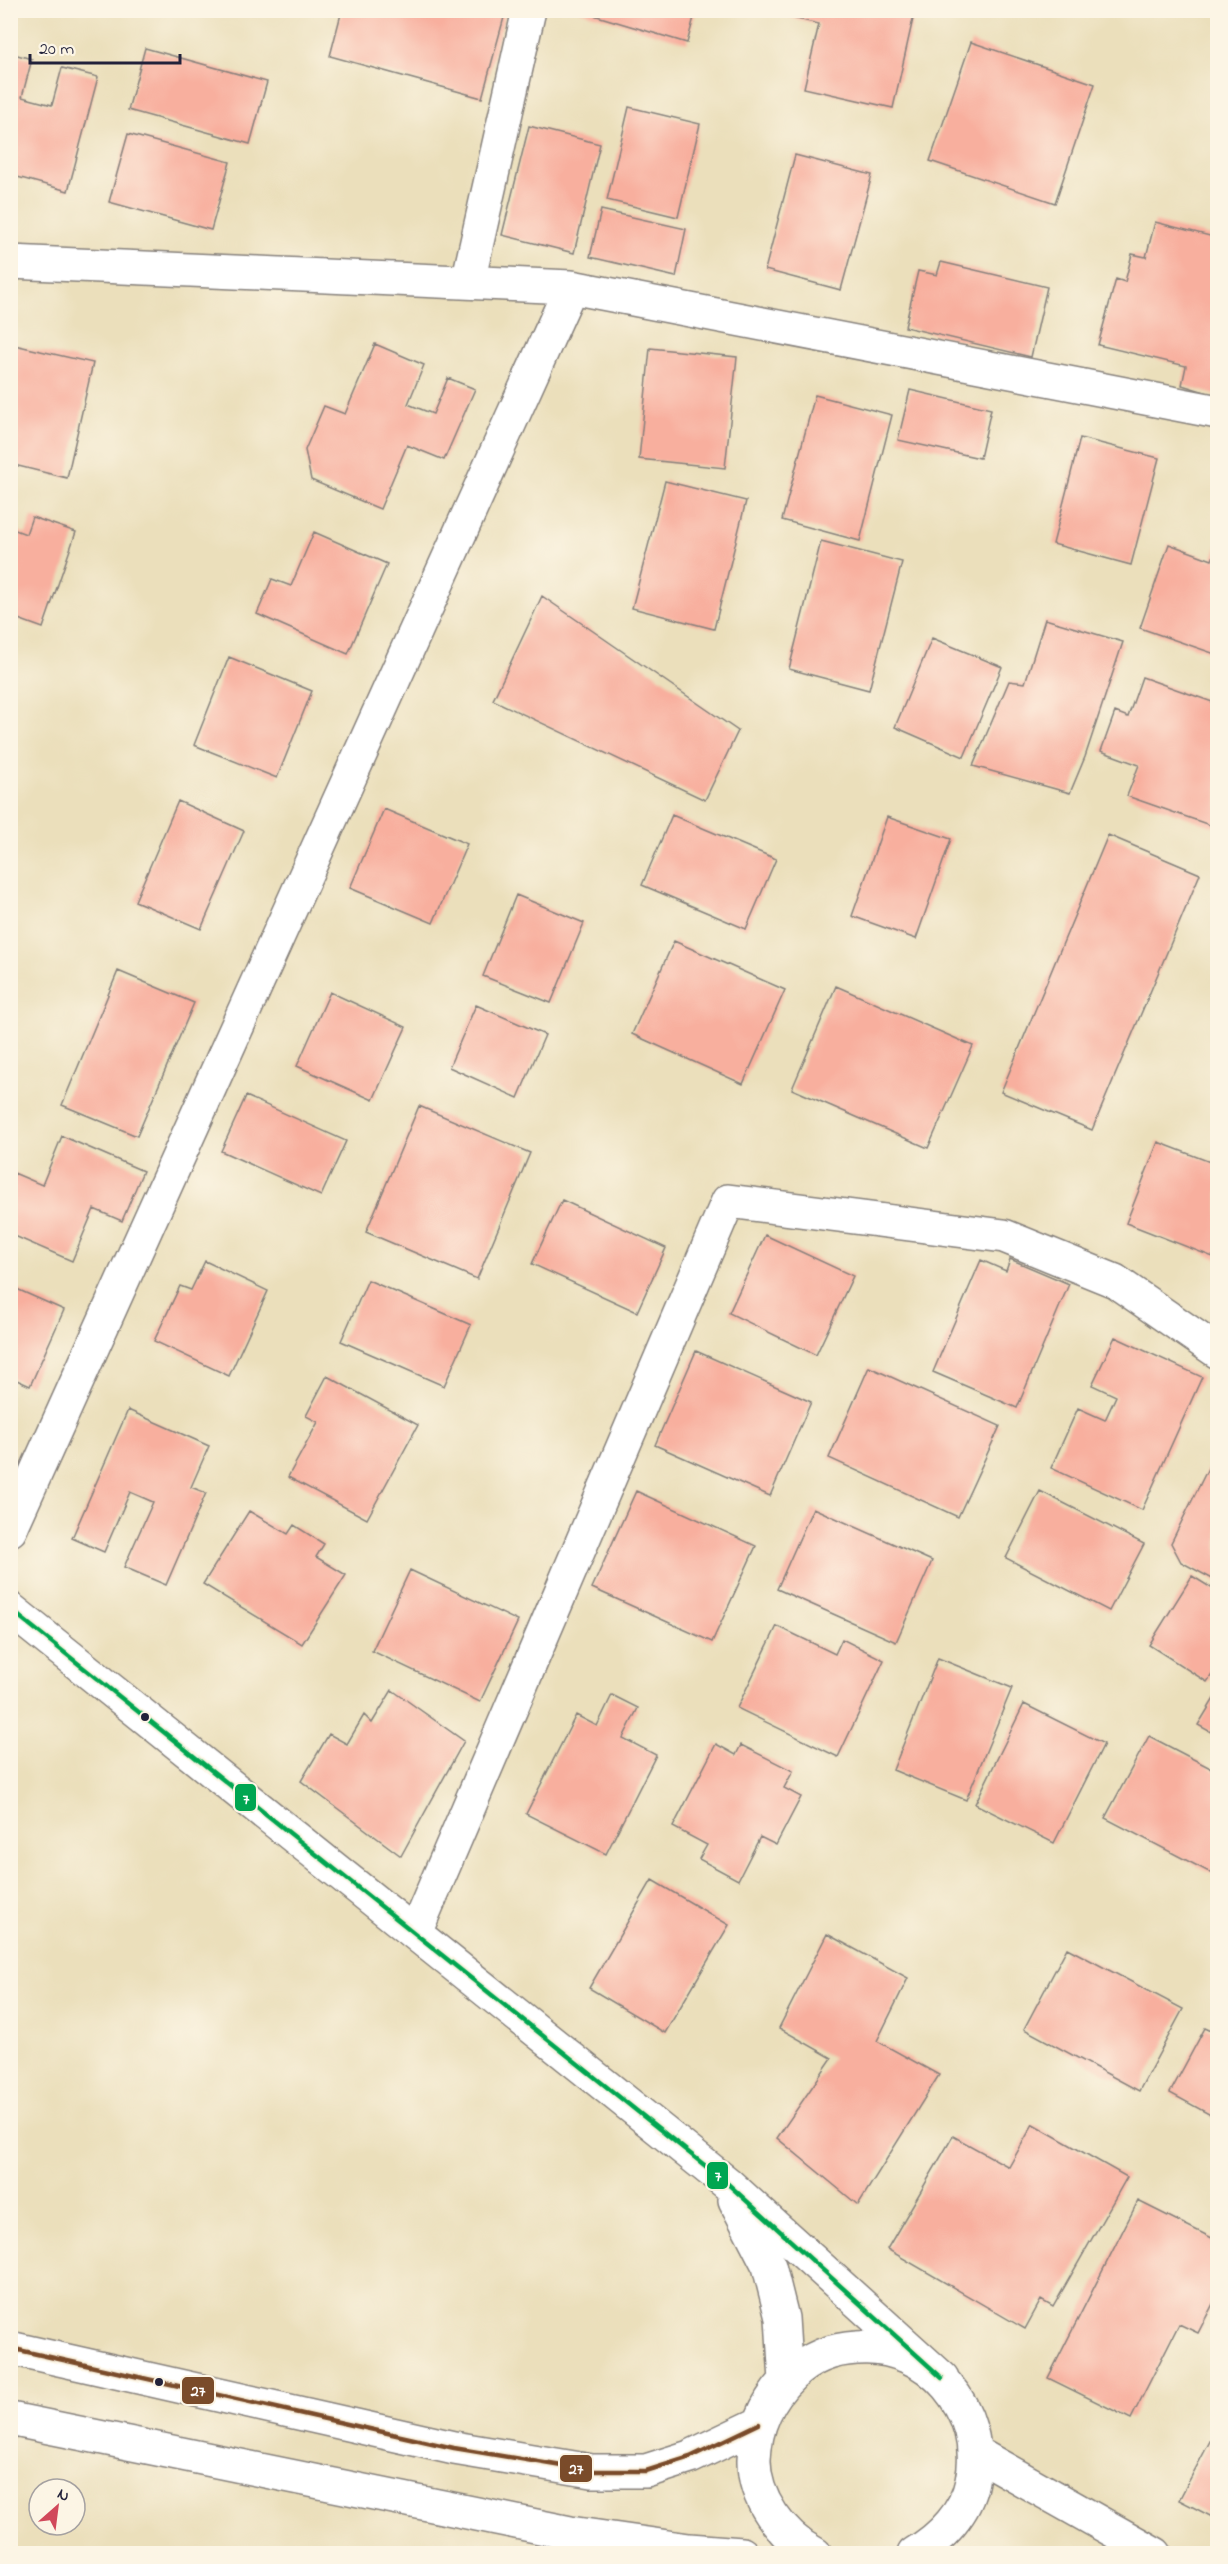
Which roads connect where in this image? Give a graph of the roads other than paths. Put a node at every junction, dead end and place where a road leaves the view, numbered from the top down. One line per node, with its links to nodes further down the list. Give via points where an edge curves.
1 (529, 10): 3 (street)
2 (10, 262): 3 (street)
3 (468, 282): 4 (street)
4 (571, 286): 5 (street); 7 (street)
5 (1218, 412)
6 (1218, 1352): 9 (street, via 1115,1281 1004,1236 728,1201)
7 (10, 1530)
8 (10, 1608): 9 (street)
9 (415, 1933): 10 (street)
10 (728, 2184): 12 (street); 13 (street, via 769,2266 782,2318)
11 (10, 2348): 15 (street, via 454,2448 592,2471 646,2470 690,2457)
12 (942, 2378): 13 (street, via 911,2356 875,2346 837,2349 803,2365); 16 (street, via 964,2408)
13 (786, 2381): 15 (street, via 776,2390)
14 (10, 2420): 17 (street, via 570,2533 688,2550)
15 (759, 2424): 18 (street, via 754,2461 761,2495 778,2525 804,2548)
16 (974, 2452): 19 (street, via 972,2482 957,2517 934,2542); 20 (street)
17 (742, 2553)
18 (816, 2553)
19 (914, 2553)
20 (1155, 2553)

